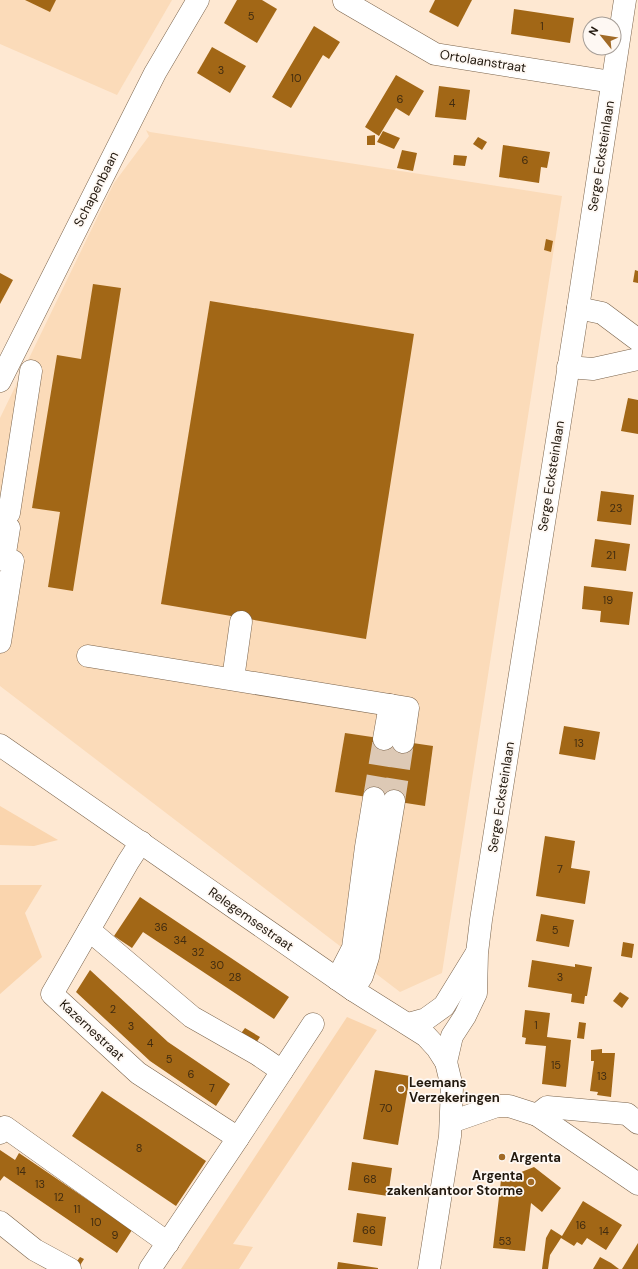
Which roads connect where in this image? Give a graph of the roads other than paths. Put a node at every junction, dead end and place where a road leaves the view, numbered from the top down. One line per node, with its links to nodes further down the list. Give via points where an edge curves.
1 (198, 0): 10 (street, Schapenbaan, via 155,74)
2 (625, 0): 4 (street, Serge Ecksteinlaan)
3 (344, 1): 4 (street, Ortolaanstraat, via 434,54)
4 (612, 82): 5 (street, Serge Ecksteinlaan)
5 (578, 308): 6 (street, via 602,313); 8 (street, Serge Ecksteinlaan)
6 (638, 340)
7 (638, 358): 8 (street, via 593,369)
8 (568, 367): 22 (street, Serge Ecksteinlaan)
9 (31, 371): 11 (street, via 9,513)
10 (0, 381)
11 (2, 520): 12 (street, via 9,528)
12 (2, 559): 14 (street, via 13,561)
13 (241, 622): 16 (street)
14 (0, 642)
15 (88, 656): 16 (street)
16 (232, 680): 17 (street, via 408,708)
17 (394, 740)
18 (0, 745): 20 (street, Relegemsestraat)
19 (384, 799): 23 (street, via 368,957 362,976)
20 (141, 842): 21 (street, Kazernestraat); 23 (street, Relegemsestraat)
21 (89, 930): 27 (street, via 192,1017); 32 (street, Kazernestraat, via 52,994 138,1073)
22 (477, 953): 25 (street, Serge Ecksteinlaan, via 444,1006 426,1019); 26 (street, Serge Ecksteinlaan, via 476,993 452,1036)
23 (345, 984): 25 (street, Relegemsestraat)
24 (313, 1024): 27 (street)
25 (408, 1024): 26 (street, Relegemsestraat, via 426,1036)
26 (446, 1062): 30 (street, Relegemsestraat, via 452,1087)
27 (282, 1070): 32 (street)
28 (536, 1115): 29 (street, via 547,1107 627,1114); 30 (street, via 509,1106 497,1106); 33 (street)
29 (638, 1123)
30 (450, 1129): 38 (street, Relegemsestraat)
31 (2, 1130): 35 (street)
32 (238, 1138): 35 (street)
33 (636, 1178)
34 (0, 1222): 36 (street, via 35,1250)
35 (168, 1243): 37 (street)
36 (70, 1269)
37 (150, 1269)
38 (429, 1269)

